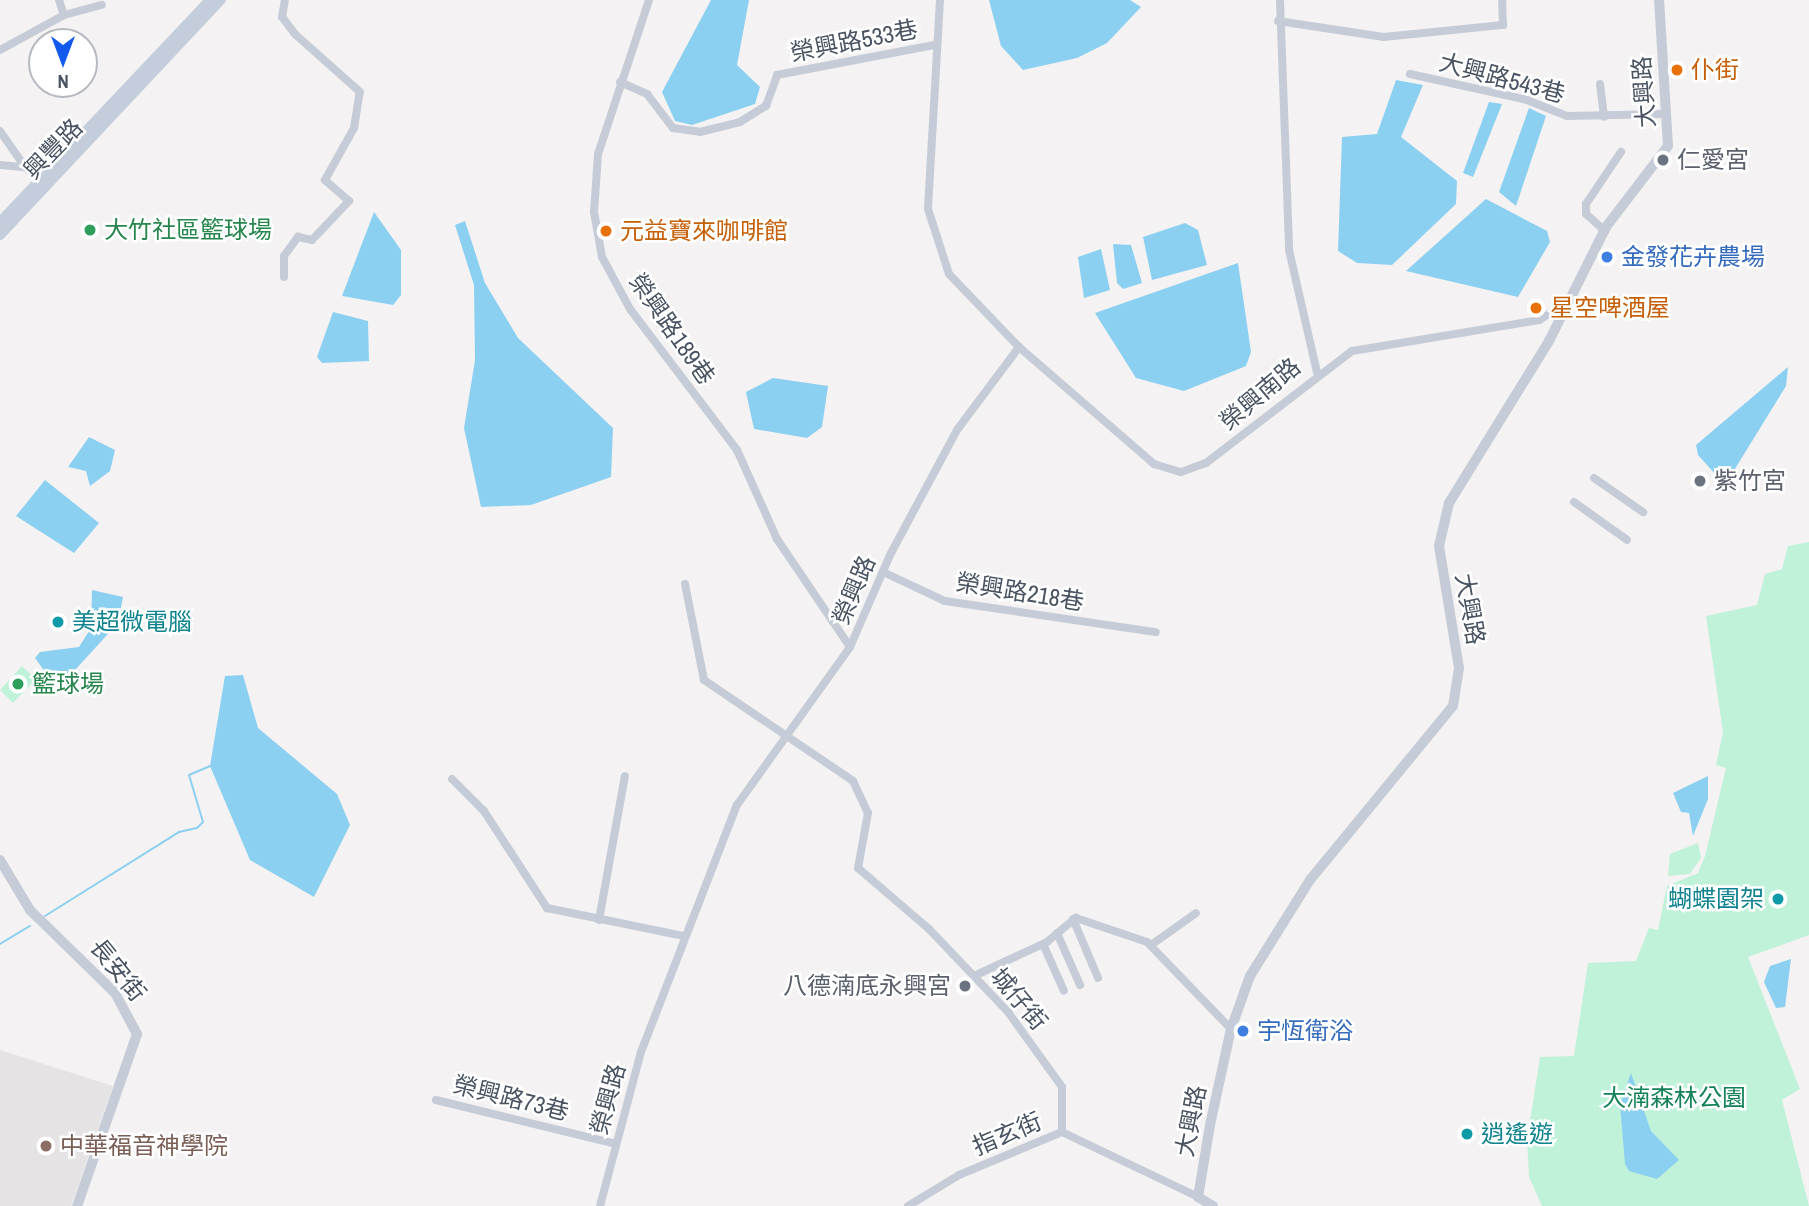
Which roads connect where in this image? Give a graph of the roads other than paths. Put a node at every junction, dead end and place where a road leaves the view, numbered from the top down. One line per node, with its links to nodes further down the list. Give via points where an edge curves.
1 (58, 0): 11 (street)
2 (210, 0): 24 (main road, 興豐路)
3 (221, 0): 27 (main road, 興豐路)
4 (285, 0): 28 (street, via 282,17 295,34 360,92 354,128 325,180 349,201 312,240 298,237 285,256)
5 (649, 0): 16 (street, 榮興路189巷)
6 (940, 0): 13 (street)
7 (1280, 0): 12 (street)
8 (1502, 0): 12 (street, via 1503,25 1384,37)
9 (1659, 0): 18 (street, 大興路)
10 (102, 5): 11 (street)
11 (64, 15): 14 (street)
12 (1278, 21): 31 (street, via 1289,250)
13 (934, 45): 16 (street, 榮興路533巷, via 777,75 772,99 754,114 685,132 673,128 647,94); 30 (street, via 932,231 958,287)
14 (0, 50)
15 (1410, 74): 19 (street, 大興路543巷, via 1527,100 1567,117)
16 (620, 82): 39 (street, 榮興路189巷, via 595,174 602,257 630,309 737,450 764,517)
17 (1600, 84): 19 (street)
18 (1667, 114): 19 (street, 大興路543巷); 26 (street, 大興路, via 1668,146)
19 (1604, 117)
20 (0, 131): 23 (street)
21 (1621, 152): 26 (street, via 1585,211)
22 (0, 165): 23 (street)
23 (25, 167): 24 (street)
24 (40, 180): 25 (main road, 興豐路)
25 (0, 222)
26 (1605, 230): 29 (street, 大興路)
27 (0, 235)
28 (284, 277)
29 (1565, 304): 31 (street, 榮興南路, via 1539,320 1374,343); 55 (street, 大興路, via 1442,521 1439,546 1459,668 1453,706 1310,880 1250,976)
30 (1019, 347): 31 (street, 榮興南路, via 1154,464 1181,472 1206,463); 36 (street, 榮興路, via 957,430)
31 (1317, 372)
32 (1594, 478): 34 (street)
33 (1574, 502): 35 (street)
34 (1643, 512)
35 (1627, 540)
36 (883, 572): 38 (street, 榮興路218巷, via 945,601); 39 (street, 榮興路)
37 (685, 584): 40 (street, via 704,680)
38 (1156, 632)
39 (850, 647): 40 (street, 榮興路)
40 (786, 736): 48 (street, 榮興路, via 737,804); 51 (street, 城仔街, via 853,781 868,813 858,868 906,907)
41 (625, 776): 46 (street)
42 (452, 779): 46 (street, via 484,811 537,898 555,911)
43 (0, 860): 61 (street, 長安街, via 30,909 96,969 137,1034)
44 (1196, 913): 50 (street)
45 (1073, 919): 47 (street); 50 (street); 52 (street)
46 (599, 920): 48 (street)
47 (1057, 933): 49 (street); 53 (street)
48 (684, 936): 58 (street, 榮興路, via 641,1052)
49 (1043, 944): 51 (street); 54 (street)
50 (1151, 945): 55 (street)
51 (974, 976): 57 (street, 城仔街, via 1062,1087)
52 (1098, 978)
53 (1080, 985)
54 (1065, 991)
55 (1231, 1029): 59 (street, 大興路)
56 (436, 1100): 58 (street, 榮興路73巷)
57 (1062, 1132): 59 (street, 指玄街); 63 (street, 指玄街, via 959,1175)
58 (617, 1144): 62 (street, 榮興路)
59 (1198, 1197): 60 (street)
60 (1213, 1205)
61 (77, 1206)
62 (600, 1206)
63 (908, 1206)

